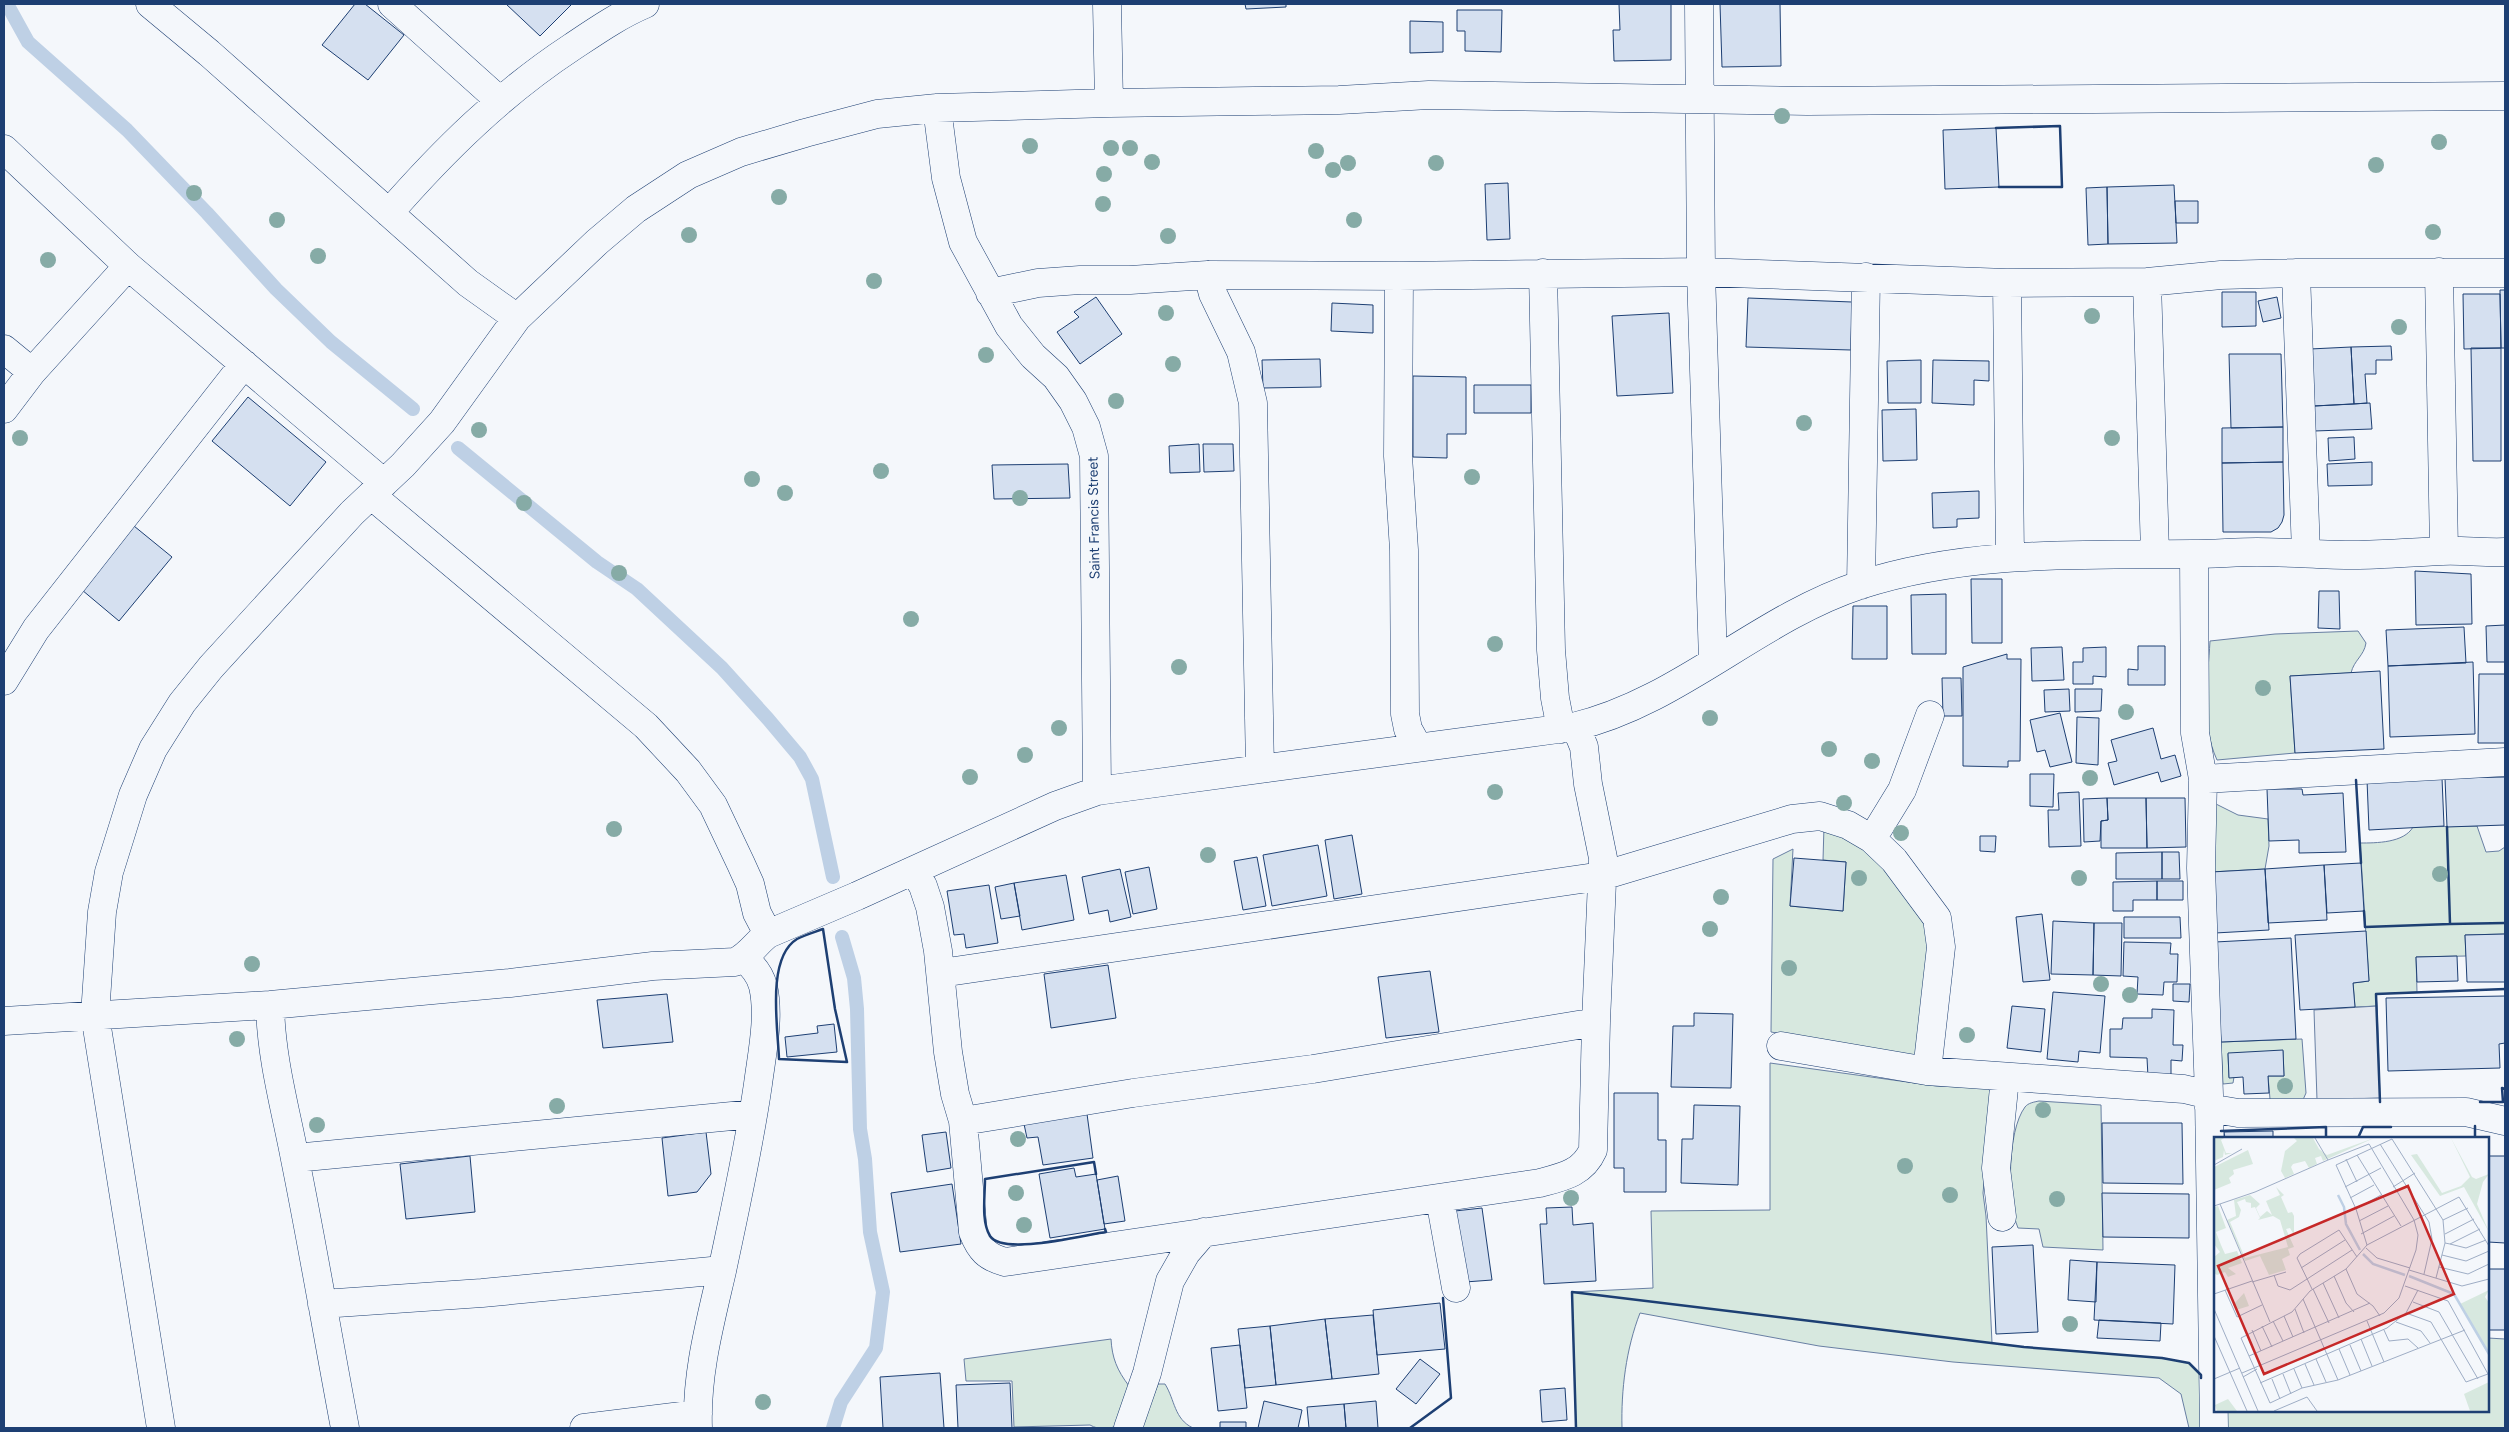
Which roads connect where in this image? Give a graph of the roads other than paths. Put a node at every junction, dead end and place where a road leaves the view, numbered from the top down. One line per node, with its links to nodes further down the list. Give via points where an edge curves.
1 (150, 4): 12 (street)
2 (392, 4): 7 (street)
3 (1107, 4): 9 (street)
4 (1699, 4): 8 (street)
5 (626, 7): 7 (street)
6 (2505, 96): 8 (street)
7 (499, 100): 12 (street)
8 (1700, 100): 9 (street, via 1429,95 1339,100); 14 (street)
9 (1109, 103): 10 (street)
10 (937, 108): 24 (street, Saint Francis Street, via 946,178 963,242); 25 (street, via 877,114 805,133 741,152 688,175 636,209)
11 (4, 149): 13 (street)
12 (389, 213): 25 (street, via 468,283)
13 (128, 266): 27 (street); 28 (street)
14 (1701, 272): 17 (street); 21 (street); 38 (street)
15 (2296, 272): 16 (street); 22 (street); 33 (street)
16 (2439, 272): 18 (street); 31 (street)
17 (1542, 273): 20 (street); 41 (street, via 1551,650 1555,698)
18 (2505, 273)
19 (1208, 275): 20 (street); 24 (street, via 1038,283); 44 (street, via 1240,352 1253,403)
20 (1399, 276): 42 (street, via 1398,456 1404,550 1405,714 1408,729)
21 (1866, 277): 23 (street); 37 (street)
22 (2147, 282): 23 (street); 34 (street)
23 (2007, 283): 36 (street)
24 (990, 292): 46 (street, Saint Francis Street, via 1009,326 1033,356 1056,377 1073,401 1086,427 1094,456)
25 (518, 318): 30 (street, via 442,422)
26 (4, 349): 28 (street)
27 (244, 364): 30 (street); 39 (street, via 36,628)
28 (32, 372): 29 (street)
29 (4, 409)
30 (378, 489): 50 (street, via 646,726 682,765 713,805 750,884 757,913); 54 (street, via 211,667 153,749 133,795 109,872 102,912)
31 (2444, 551): 32 (street); 33 (street, via 2354,555)
32 (2505, 552)
33 (2306, 553): 35 (street)
34 (2155, 554): 35 (street); 36 (street)
35 (2194, 554): 45 (street, via 2196,733)
36 (2010, 557): 37 (street, via 1906,573)
37 (1861, 585): 38 (street, via 1831,596)
38 (1713, 661): 41 (street, via 1643,704 1604,720)
39 (4, 681)
40 (1930, 715): 47 (street, via 1902,790)
41 (1567, 728): 42 (street); 49 (street, via 1580,737 1584,747 1602,852)
42 (1418, 747): 44 (street)
43 (2505, 762): 45 (street)
44 (1260, 769): 46 (street)
45 (2203, 780): 60 (street, via 2201,868)
46 (1097, 791): 48 (street, via 1055,806)
47 (1872, 839): 49 (street, via 1848,824 1820,816 1792,819); 58 (street, via 1894,860 1937,918 1941,947)
48 (914, 871): 50 (street); 52 (street, via 930,907)
49 (1602, 876): 52 (street); 56 (street)
50 (768, 934): 51 (street)
51 (744, 958): 53 (street, via 735,962 652,966); 61 (street, via 755,968 763,985 765,1010)
52 (941, 973): 62 (street, via 948,1052)
53 (270, 1005): 54 (street); 64 (street, via 270,1034 277,1080)
54 (95, 1015): 55 (street); 72 (street)
55 (4, 1021)
56 (1596, 1022): 62 (street, via 1313,1069 1133,1093); 65 (street, via 1595,1122 1593,1150 1588,1161 1578,1171 1540,1183)
57 (1781, 1046): 58 (street)
58 (1927, 1071): 59 (street)
59 (2005, 1078): 60 (street, via 2184,1089); 66 (street, via 1996,1168)
60 (2209, 1101): 63 (street, via 2238,1113 2466,1112); 76 (street)
61 (753, 1114): 64 (street); 68 (street)
62 (963, 1121): 67 (street, via 973,1232 979,1247 990,1258 1005,1262)
63 (2505, 1121)
64 (295, 1158): 70 (street)
65 (1440, 1200): 67 (street); 69 (street)
66 (2002, 1217)
67 (1204, 1232): 75 (street, via 1186,1253 1170,1281 1148,1373)
68 (722, 1270): 70 (street, via 482,1294); 71 (street, via 704,1353)
69 (1456, 1288)
70 (322, 1304): 73 (street)
71 (698, 1421): 74 (street)
72 (161, 1428)
73 (345, 1428)
74 (584, 1428)
75 (1128, 1428)
76 (2214, 1428)

